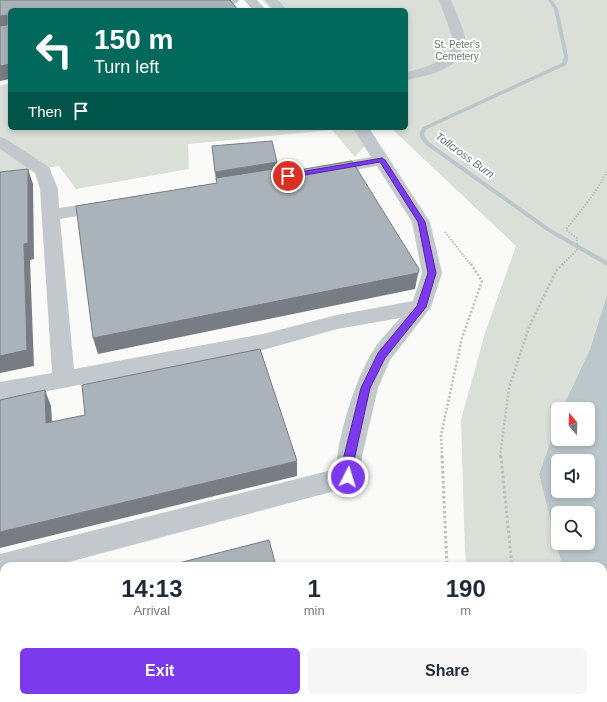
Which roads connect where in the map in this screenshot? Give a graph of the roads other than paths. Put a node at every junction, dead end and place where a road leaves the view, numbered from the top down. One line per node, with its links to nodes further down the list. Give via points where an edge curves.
1 (233, 0): 5 (lane)
2 (250, 0): 6 (lane)
3 (271, 0): 7 (lane)
4 (445, 0): 8 (lane, via 459,39 458,50 429,71)
5 (181, 8)
6 (258, 8)
7 (279, 8)
8 (408, 76)
9 (362, 130): 11 (lane)
10 (0, 142): 14 (lane, via 43,171 49,190)
11 (382, 160): 12 (lane); 15 (lane, via 421,222 432,273)
12 (312, 172)
13 (119, 204): 14 (lane)
14 (51, 215): 16 (lane)
15 (421, 307): 16 (lane, via 336,322 263,342); 18 (lane, via 381,356 366,388 349,456 348,477)
16 (64, 379): 17 (lane)
17 (0, 391)
18 (74, 557): 19 (lane)
19 (37, 562)

